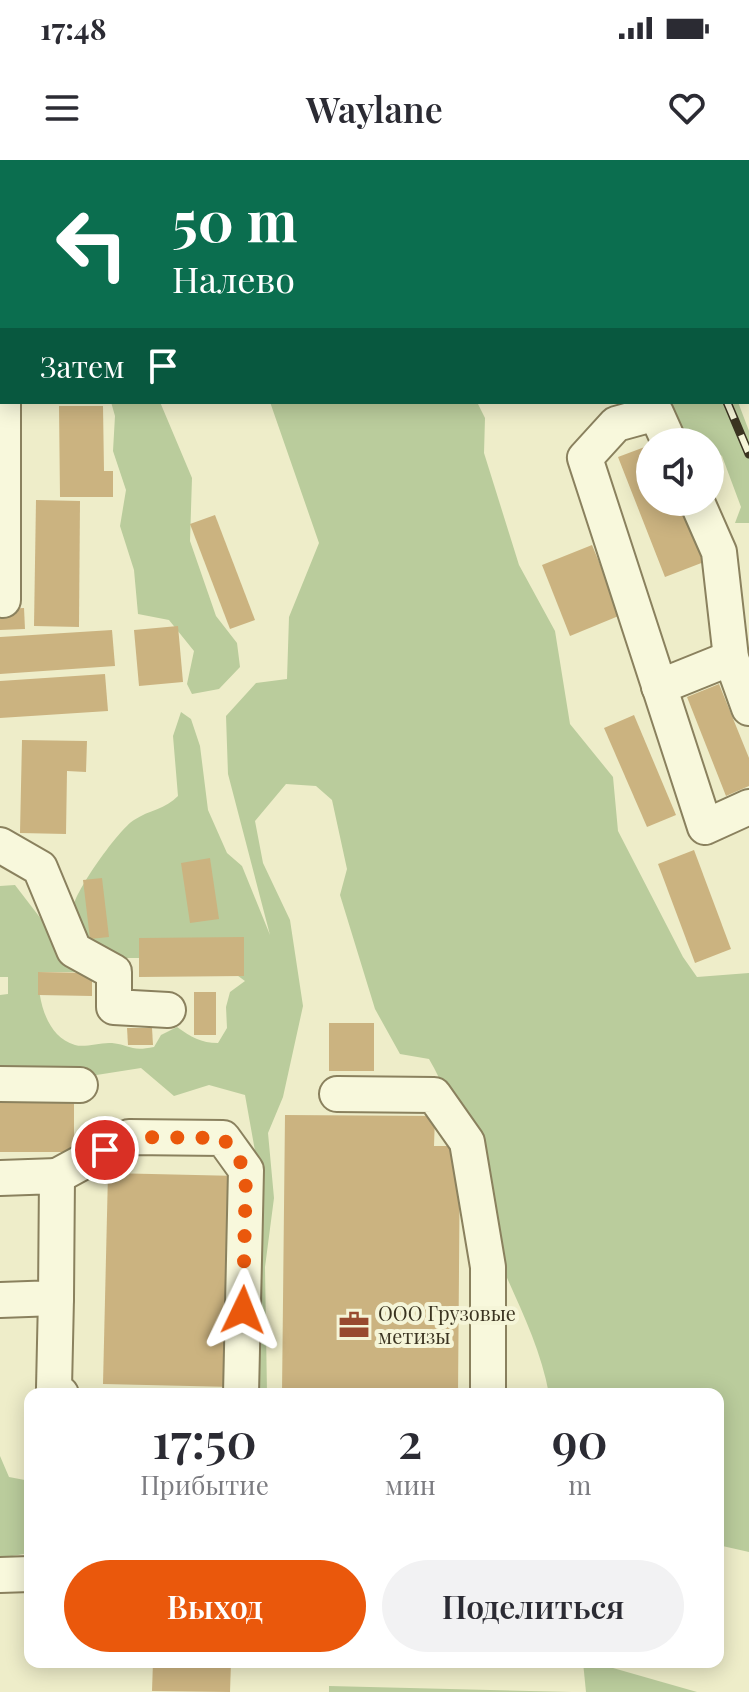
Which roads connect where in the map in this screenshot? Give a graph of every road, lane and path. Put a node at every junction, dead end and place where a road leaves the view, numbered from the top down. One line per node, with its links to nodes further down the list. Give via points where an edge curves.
1 (2, 412): 5 (lane)
2 (610, 413): 3 (lane, via 656,413); 7 (lane, via 585,458)
3 (663, 428)
4 (703, 516): 6 (lane, via 719,552)
5 (3, 600)
6 (731, 658): 7 (lane); 8 (lane)
7 (659, 687): 9 (lane, via 705,827)
8 (749, 708)
9 (749, 807)
10 (0, 845): 11 (lane, via 40,868 74,950 114,972 114,1007)
11 (168, 1010)
12 (0, 1084): 13 (lane)
13 (80, 1085)
14 (337, 1094): 21 (lane, via 434,1095 467,1142 488,1267)
15 (57, 1176): 16 (lane); 17 (lane); 20 (lane, via 129,1137 223,1138 246,1170)
16 (0, 1178)
17 (56, 1298): 18 (lane); 19 (lane)
18 (0, 1300)
19 (54, 1388)
20 (241, 1388)
21 (488, 1388)
22 (24, 1574): 23 (lane)
23 (0, 1575)

